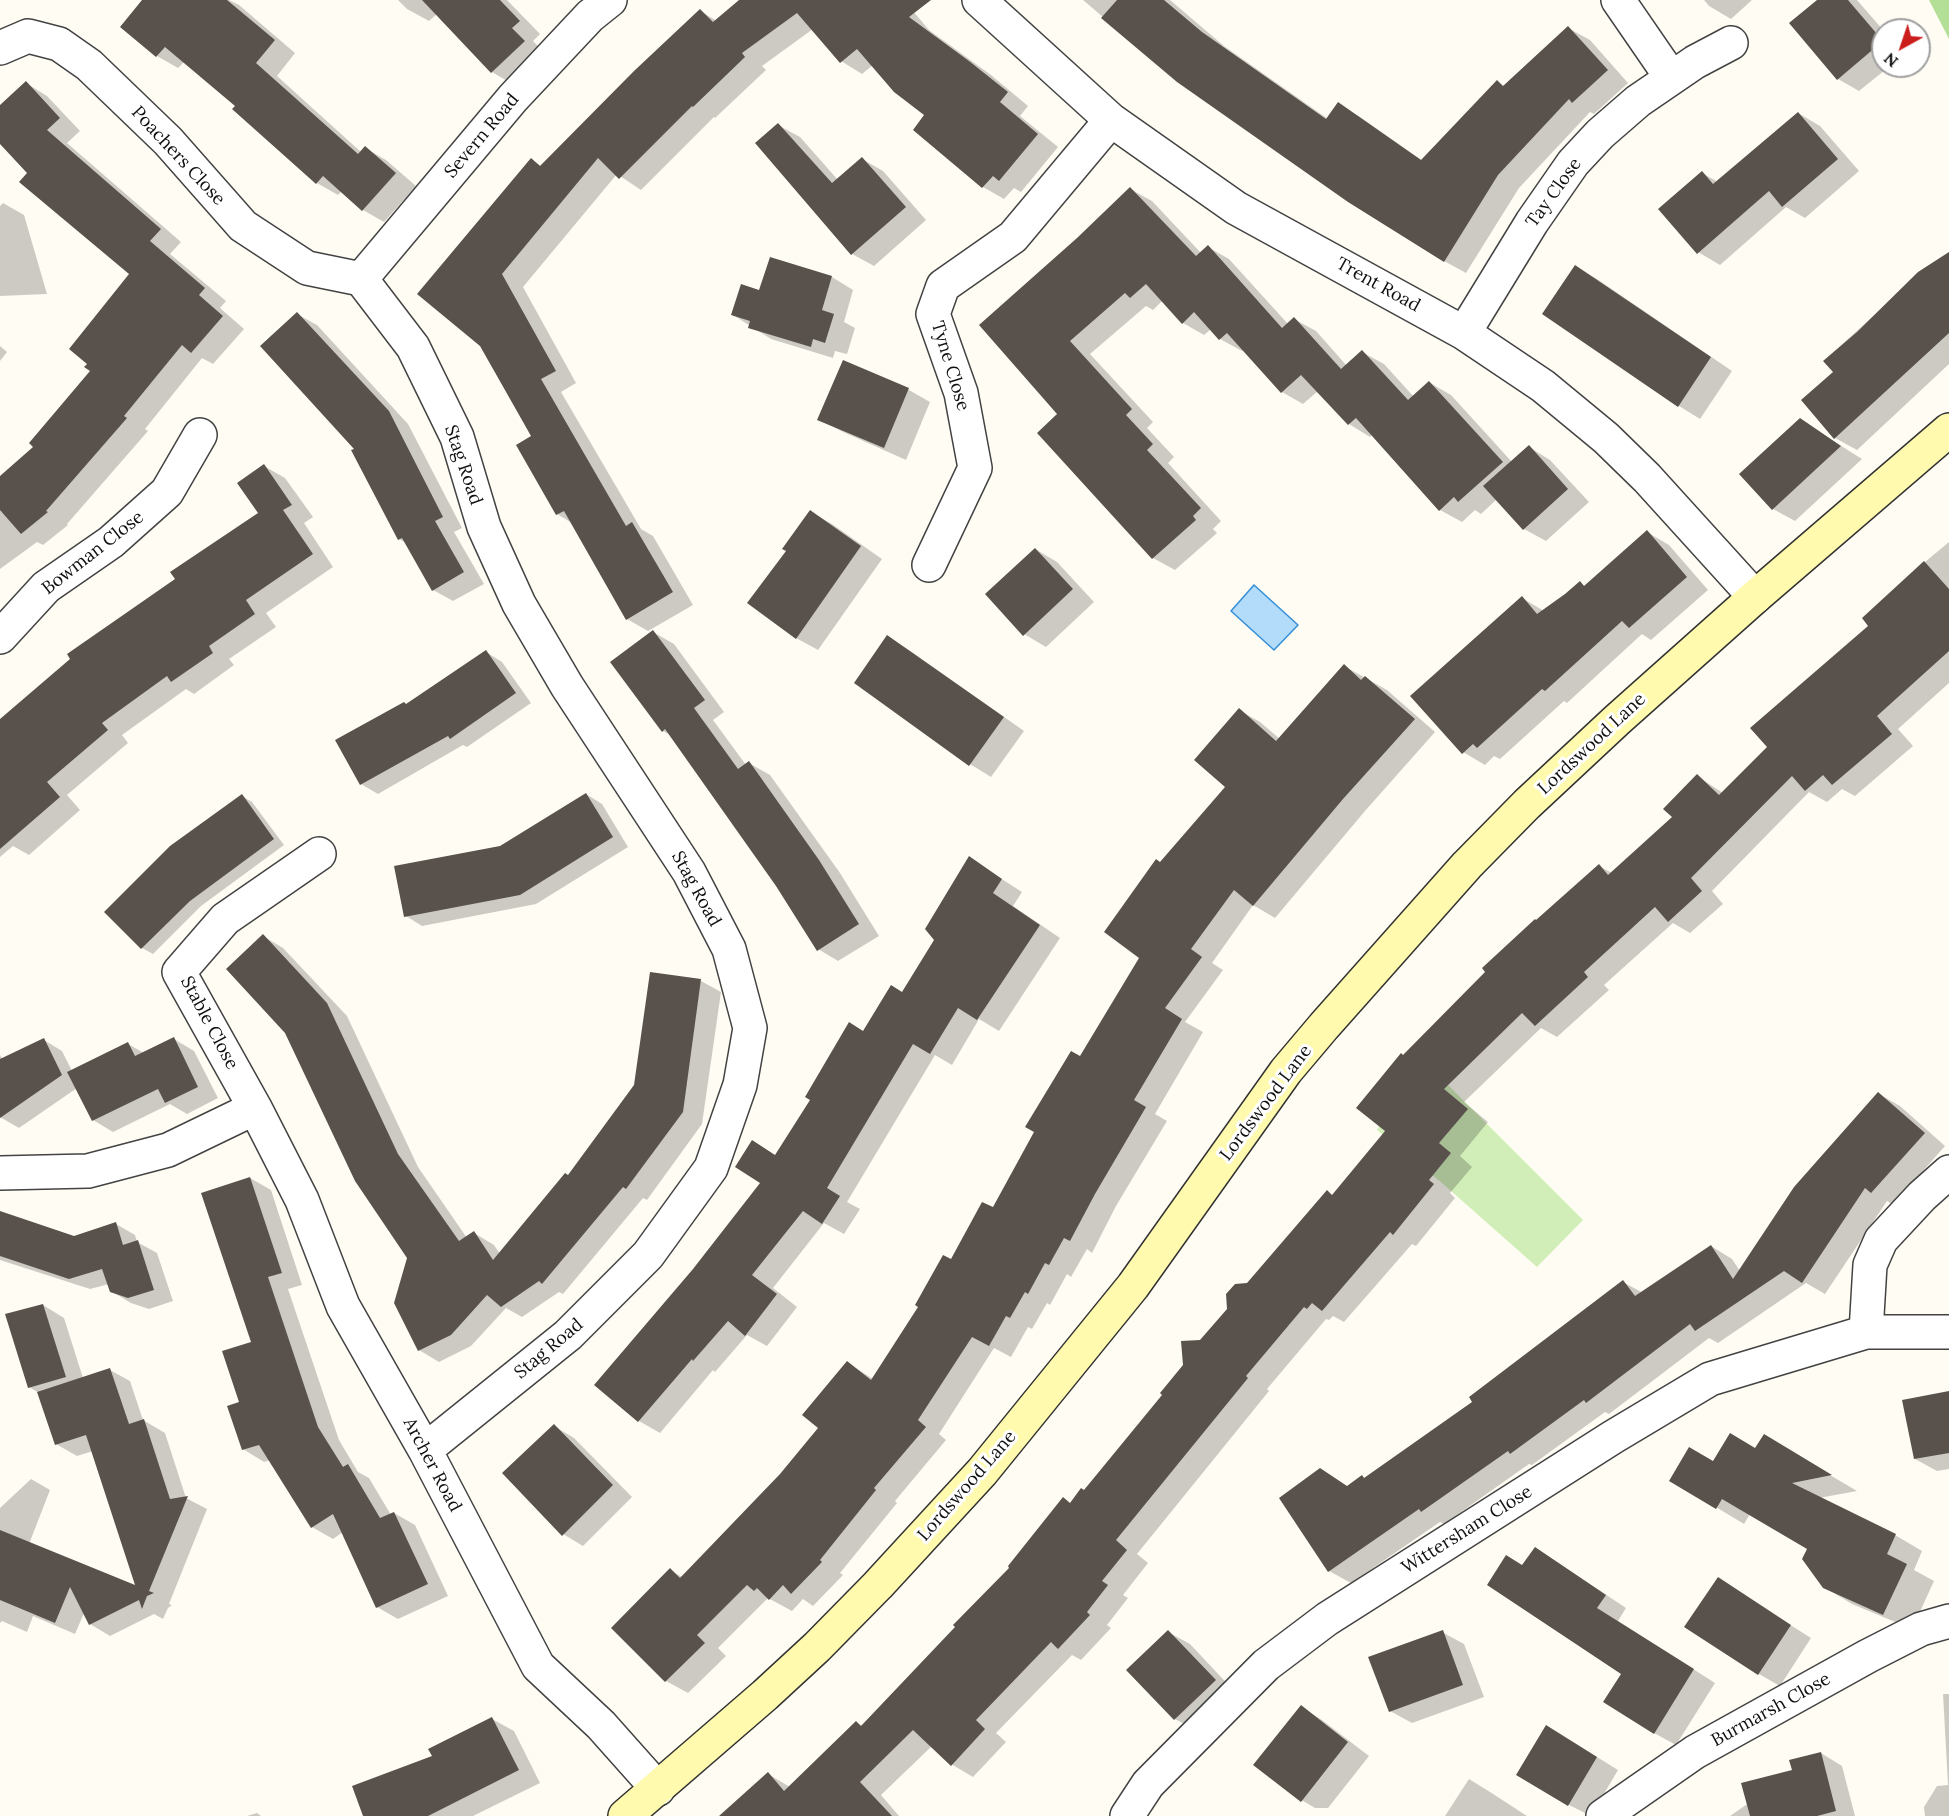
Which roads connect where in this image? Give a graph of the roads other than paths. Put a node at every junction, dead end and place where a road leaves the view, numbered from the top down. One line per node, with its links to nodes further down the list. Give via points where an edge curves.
1 (979, 0): 7 (street, Trent Road)
2 (1618, 0): 6 (street)
3 (592, 5): 8 (street, Severn Road)
4 (1731, 42): 6 (street, Tay Close)
5 (0, 48): 8 (street, Poachers Close, via 28,36 59,44 89,65 168,141 243,226 307,268)
6 (1671, 77): 9 (street, Tay Close, via 1621,115 1573,163)
7 (1111, 120): 9 (street, Trent Road, via 1236,208); 12 (street, Tyne Close, via 1013,237 944,286 933,314 961,393 975,468)
8 (361, 279): 21 (street, Stag Road, via 413,347 448,417 484,527 519,604 567,686 689,872 729,949 750,1028 740,1085 711,1168 648,1255 568,1335)
9 (1464, 333): 13 (street, Trent Road, via 1543,386 1623,454)
10 (1949, 430): 13 (street, Lordswood Lane)
11 (200, 435): 14 (street, Bowman Close, via 167,492 111,542 46,587)
12 (929, 565)
13 (1755, 597): 23 (street, Lordswood Lane, via 1571,763 1467,864 1287,1071 1133,1286 975,1479 826,1639)
14 (0, 637)
15 (319, 854): 16 (street, Stable Close, via 225,919 179,972)
16 (255, 1108): 18 (street, via 168,1150 88,1171); 21 (street, Archer Road, via 302,1200 343,1306)
17 (1949, 1172): 19 (street, via 1881,1240 1870,1264)
18 (0, 1173)
19 (1866, 1332): 20 (street, Wittersham Close); 25 (street, Wittersham Close, via 1710,1379 1327,1619 1266,1665 1148,1784)
20 (1949, 1332)
21 (425, 1449): 23 (street, Archer Road, via 538,1666 601,1725)
22 (1949, 1621): 26 (street, Burmarsh Close, via 1921,1629 1868,1656 1695,1752)
23 (658, 1789): 24 (street, Lordswood Lane)
24 (625, 1816)
25 (1127, 1816)
26 (1603, 1816)

